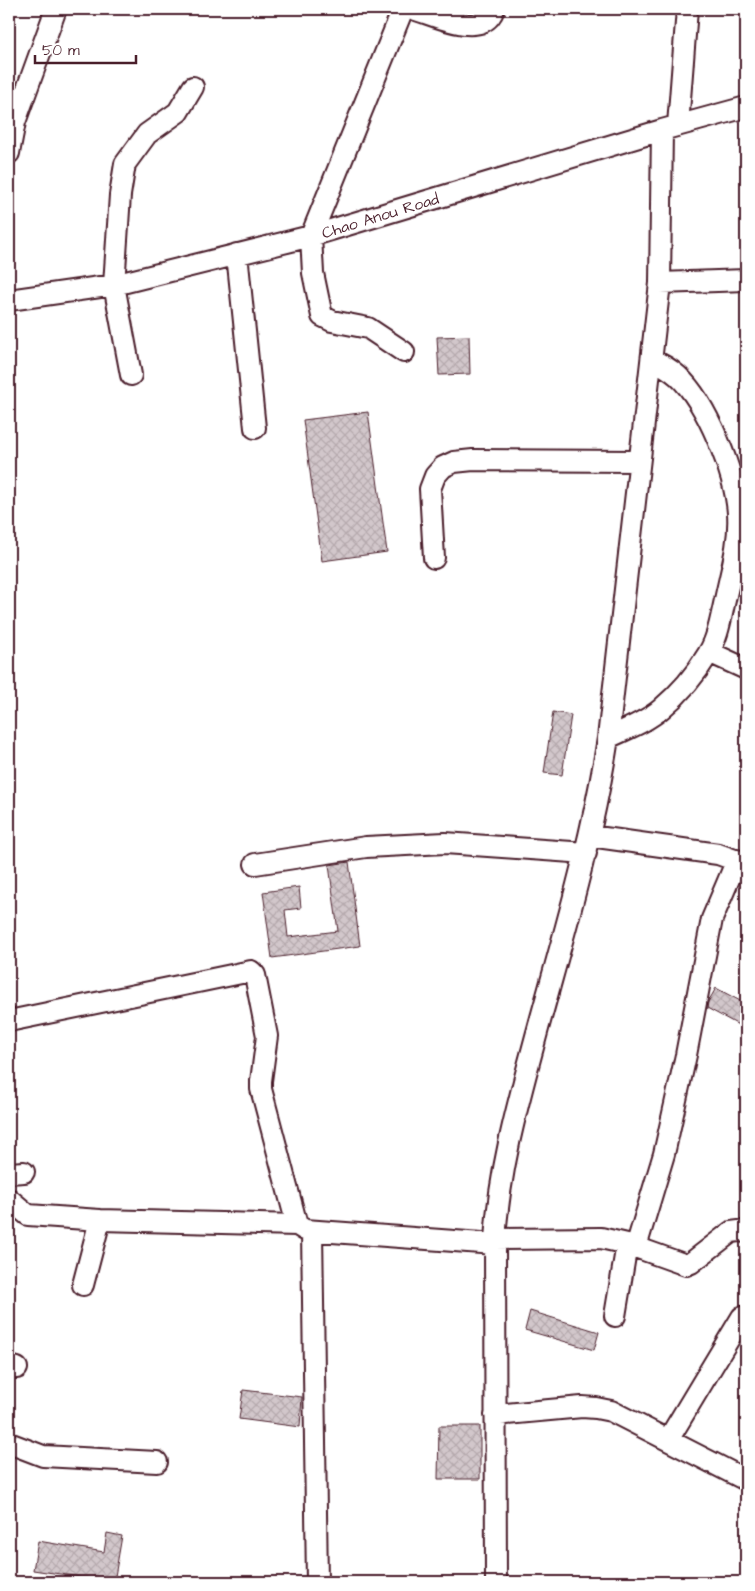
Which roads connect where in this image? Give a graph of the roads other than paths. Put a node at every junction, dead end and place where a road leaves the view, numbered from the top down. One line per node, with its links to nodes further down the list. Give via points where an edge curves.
1 (56, 9): 9 (street, via 15,122)
2 (403, 9): 10 (street)
3 (413, 9): 4 (street, via 465,25 481,23 491,16)
4 (494, 9)
5 (687, 9): 8 (street)
6 (193, 87): 14 (street, via 178,112 147,134 126,164 120,196)
7 (746, 107): 8 (street, Chao Anou Road)
8 (670, 127): 10 (street, Chao Anou Road); 13 (street)
9 (9, 152)
10 (311, 236): 11 (street, Chao Anou Road); 16 (street, via 313,273 322,316 368,328)
11 (237, 254): 14 (street, Chao Anou Road); 19 (street)
12 (746, 280): 13 (street)
13 (660, 283): 17 (street)
14 (114, 285): 15 (street, Chao Anou Road); 18 (street)
15 (9, 300)
16 (404, 352)
17 (652, 360): 20 (street); 21 (street, via 678,376 703,410 723,455)
18 (131, 375)
19 (255, 428)
20 (638, 461): 22 (street, via 472,460 443,467 430,489); 25 (street)
21 (742, 514): 23 (street, via 719,626)
22 (434, 558)
23 (709, 652): 24 (street); 25 (street, via 688,681 661,709)
24 (746, 669)
25 (608, 738): 26 (street)
26 (588, 844): 27 (street, via 718,854); 28 (street, via 366,846); 34 (street, via 515,1113 498,1201)
27 (742, 862): 35 (street, via 712,919 666,1145)
28 (255, 864)
29 (9, 1021): 32 (street, via 251,971 255,975 267,1036 262,1089)
30 (9, 1199): 31 (street, via 28,1215)
31 (100, 1220): 32 (street); 36 (street)
32 (305, 1228): 34 (street); 44 (street)
33 (746, 1232): 35 (street, via 730,1232 686,1265)
34 (495, 1241): 35 (street, via 601,1238); 39 (street)
35 (632, 1246): 37 (street)
36 (82, 1285)
37 (616, 1316)
38 (742, 1317): 40 (street)
39 (496, 1415): 40 (street, via 596,1408); 45 (street)
40 (668, 1440): 43 (street)
41 (9, 1444): 42 (street, via 43,1456)
42 (157, 1462)
43 (746, 1480)
44 (317, 1582)
45 (496, 1582)

